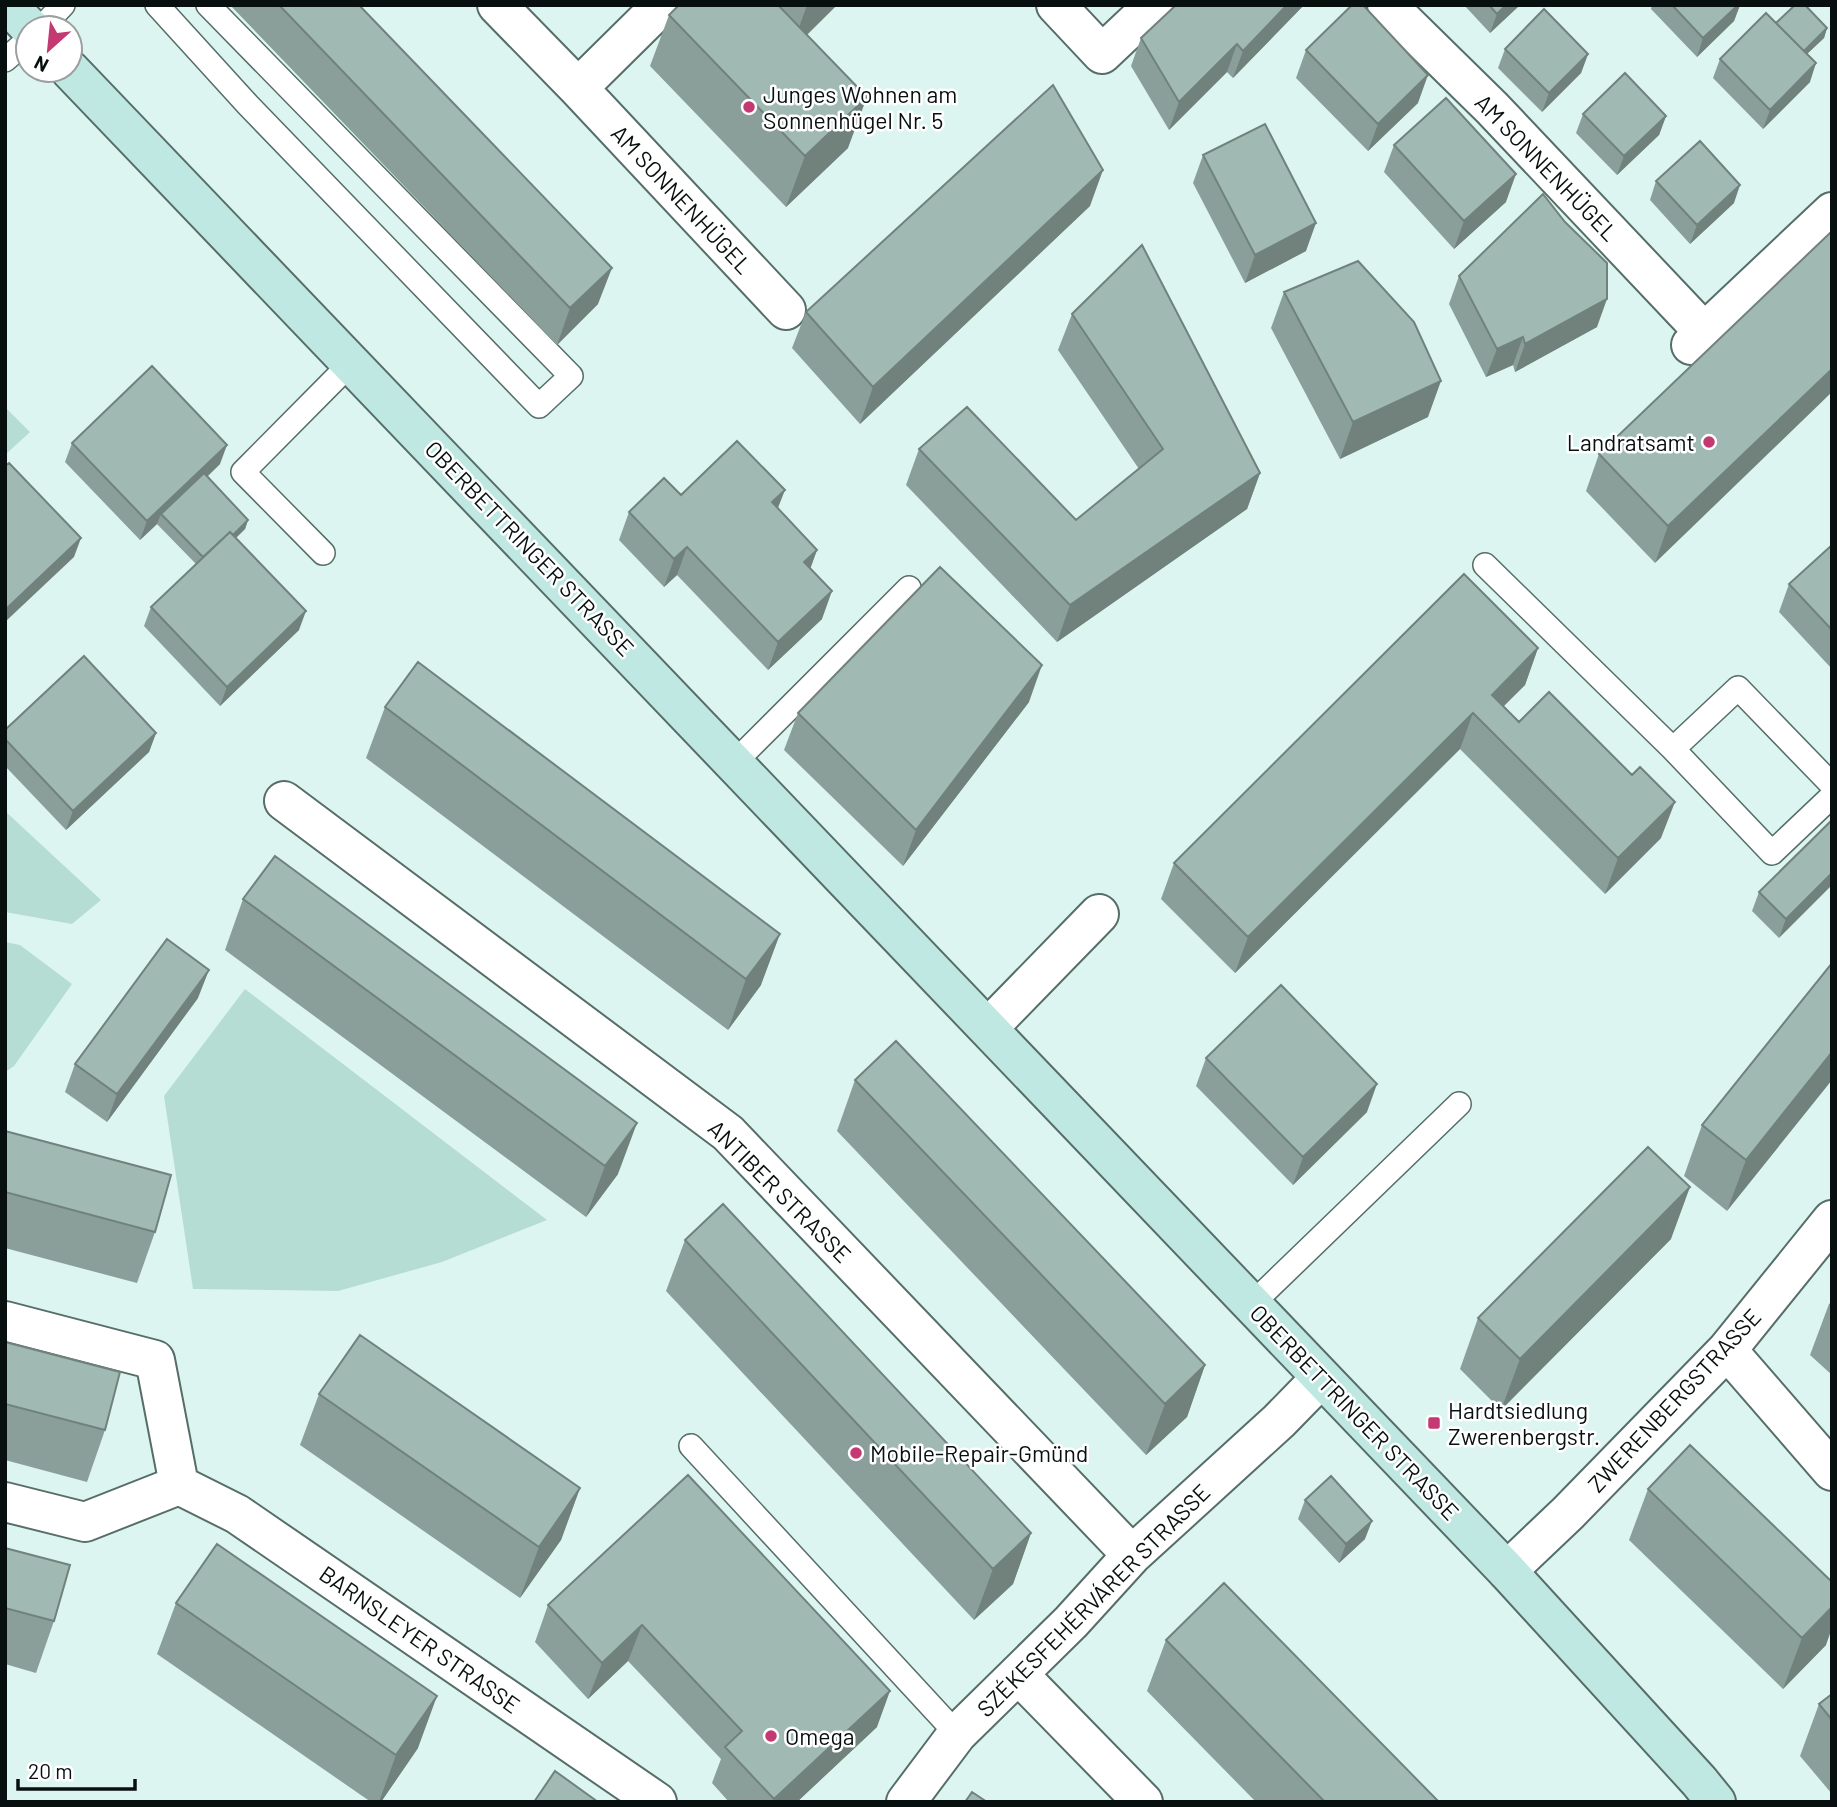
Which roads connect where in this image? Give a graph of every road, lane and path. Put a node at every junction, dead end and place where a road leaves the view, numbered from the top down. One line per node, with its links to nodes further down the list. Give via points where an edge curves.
1 (157, 5): 2 (lane, via 539,405 571,376)
2 (208, 5)
3 (497, 5): 9 (street, AM SONNENHÜGEL)
4 (662, 5): 9 (street)
5 (1056, 5): 6 (street, via 1102,54)
6 (1154, 5)
7 (1387, 5): 10 (street, AM SONNENHÜGEL, via 1492,108 1698,339)
8 (84, 84): 12 (street, OBERBETTRINGER STRASSE)
9 (578, 88): 11 (street, AM SONNENHÜGEL)
10 (1832, 212)
11 (786, 310)
12 (352, 362): 13 (lane, via 243,472); 17 (street, OBERBETTRINGER STRASSE)
13 (323, 553)
14 (1485, 565): 16 (lane)
15 (909, 589): 17 (lane)
16 (1673, 749): 18 (lane, via 1738,688); 19 (lane, via 1772,853)
17 (734, 762): 22 (street, OBERBETTRINGER STRASSE)
18 (1832, 785)
19 (1832, 796)
20 (284, 801): 33 (street, ANTIBER STRASSE, via 728,1133)
21 (1099, 914): 22 (street)
22 (989, 1027): 25 (street, OBERBETTRINGER STRASSE)
23 (1459, 1104): 25 (lane)
24 (1832, 1220): 27 (street, ZWERENBERGSTRASSE)
25 (1252, 1304): 28 (street, OBERBETTRINGER STRASSE)
26 (5, 1321): 31 (street, via 155,1360)
27 (1727, 1350): 30 (street); 34 (street, ZWERENBERGSTRASSE)
28 (1321, 1378): 33 (street, SZÉKESFEHÉRVÁRER STRASSE); 34 (street, OBERBETTRINGER STRASSE)
29 (691, 1446): 36 (lane)
30 (1832, 1471)
31 (179, 1485): 32 (street, via 85,1522); 37 (street, BARNSLEYER STRASSE, via 237,1514)
32 (5, 1502)
33 (1132, 1555): 35 (street, SZÉKESFEHÉRVÁRER STRASSE)
34 (1507, 1571): 40 (street, OBERBETTRINGER STRASSE)
35 (1018, 1674): 36 (street, SZÉKESFEHÉRVÁRER STRASSE); 39 (street)
36 (957, 1734): 38 (street, SZÉKESFEHÉRVÁRER STRASSE)
37 (657, 1802)
38 (906, 1802)
39 (1143, 1802)
40 (1716, 1802)

